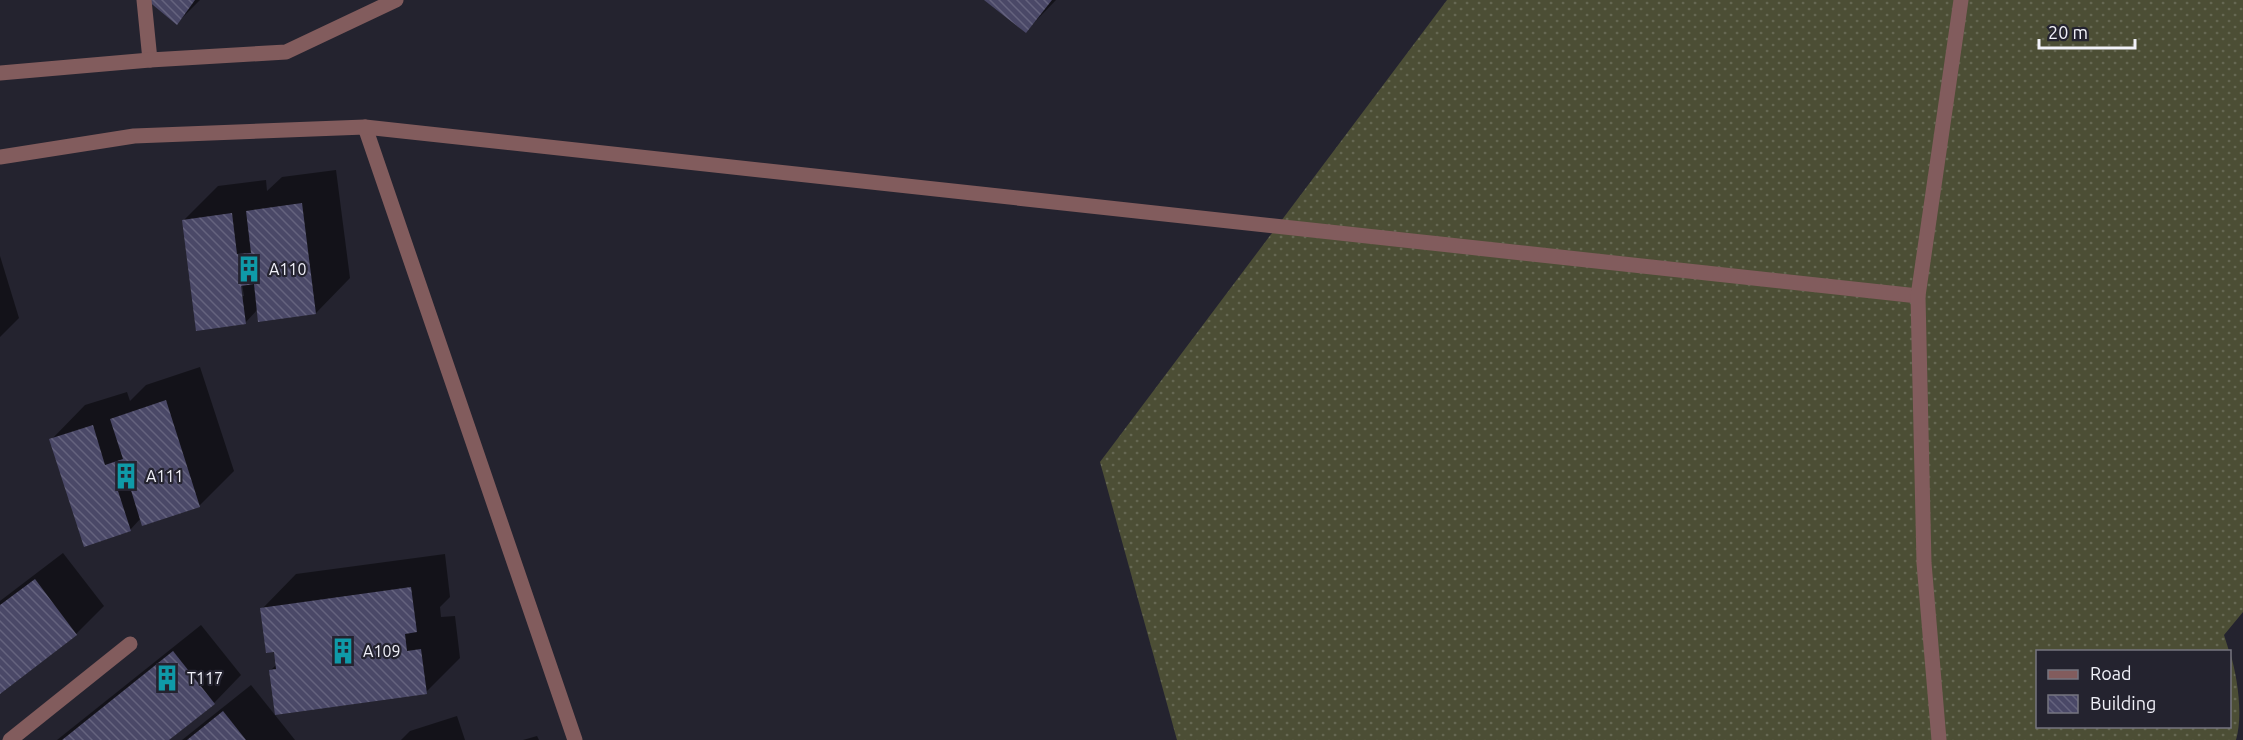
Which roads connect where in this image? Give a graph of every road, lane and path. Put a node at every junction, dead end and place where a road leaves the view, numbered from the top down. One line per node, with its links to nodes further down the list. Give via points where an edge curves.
1 (144, 0): 4 (street)
2 (396, 0): 4 (street, via 286,52)
3 (1960, 0): 8 (street)
4 (150, 60): 5 (street)
5 (0, 73)
6 (365, 127): 7 (street, via 134,136); 8 (street); 11 (street)
7 (0, 157)
8 (1918, 296): 12 (street, via 1924,563)
9 (130, 644): 10 (street)
10 (10, 740)
11 (575, 740)
12 (1939, 740)

